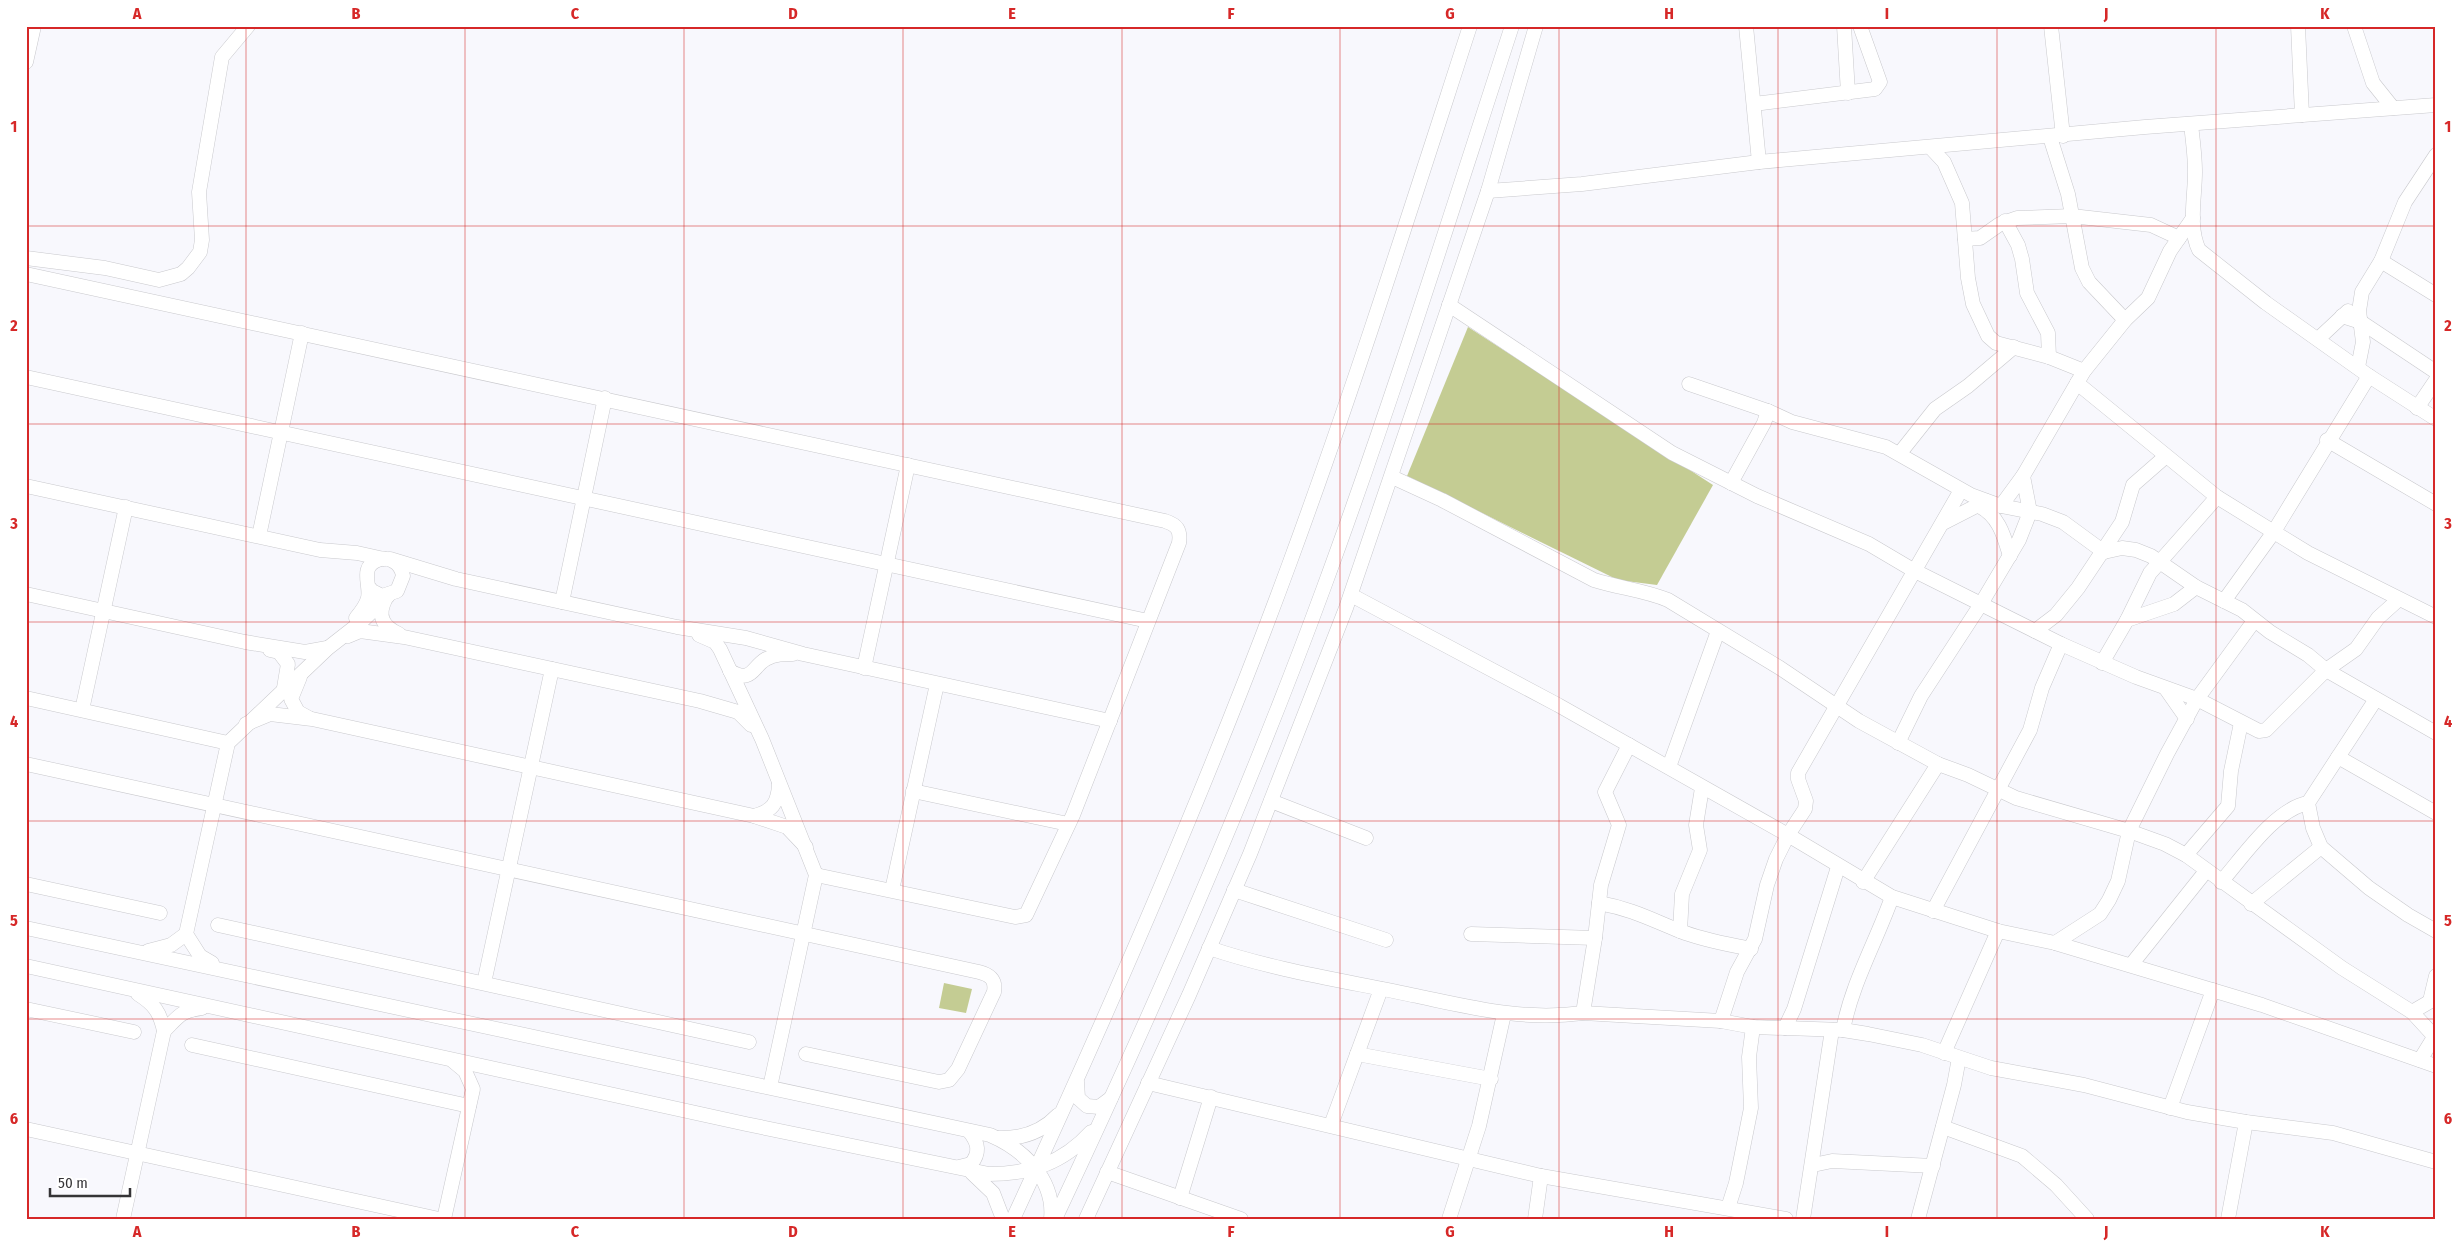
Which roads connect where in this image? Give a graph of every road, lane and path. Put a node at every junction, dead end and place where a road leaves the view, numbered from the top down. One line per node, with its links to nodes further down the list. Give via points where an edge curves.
1 (34, 26): 12 (street)
2 (248, 26): 29 (street, via 222,57 199,192 202,240 200,252 188,268 181,274 158,280 105,268)
3 (1470, 26): 216 (street, via 1290,561 1208,774)
4 (1512, 26): 221 (street, via 1325,586 1236,815)
5 (1536, 26): 23 (street)
6 (1746, 26): 14 (street)
7 (1844, 26): 13 (street)
8 (1860, 26): 13 (street, via 1880,82 1875,89)
9 (2051, 26): 19 (street)
10 (2298, 26): 17 (street)
11 (2354, 26): 16 (street, via 2373,82)
12 (26, 62)
13 (1848, 93): 14 (street)
14 (1754, 104): 22 (street)
15 (2436, 104): 16 (street)
16 (2393, 108): 17 (street)
17 (2302, 116): 18 (street)
18 (2191, 125): 19 (street); 25 (street, via 2195,159)
19 (2057, 136): 20 (street); 24 (street)
20 (1930, 147): 22 (street); 28 (street, via 1944,162 1956,187 1965,220)
21 (2436, 155): 30 (street, via 2405,202)
22 (1759, 162): 23 (street, via 1582,184)
23 (1488, 190): 34 (street)
24 (2072, 216): 26 (street); 27 (street, via 2151,225); 36 (street, via 2082,268 2089,282)
25 (2193, 218): 27 (street); 39 (street, via 2199,250)
26 (2005, 221): 28 (street, via 1980,238); 43 (street, via 2018,245 2027,293 2048,333)
27 (2179, 238): 36 (street, via 2148,298)
28 (1965, 239): 41 (street, via 1968,278 1979,321 1996,343)
29 (26, 258)
30 (2381, 261): 32 (street); 33 (street)
31 (26, 274): 38 (street)
32 (2436, 295)
33 (2360, 300): 35 (street); 37 (street)
34 (1449, 305): 60 (street); 61 (street, via 1672,452)
35 (2342, 316): 37 (street); 39 (street)
36 (2125, 320): 44 (street)
37 (2361, 322): 40 (street); 46 (street)
38 (302, 332): 50 (street); 54 (street)
39 (2318, 338): 42 (street)
40 (2364, 342): 42 (street); 45 (street)
41 (2014, 347): 43 (street); 56 (street, via 1936,409)
42 (2340, 353): 45 (street)
43 (2049, 357): 44 (street)
44 (2084, 371): 48 (street)
45 (2363, 371): 51 (street); 55 (street)
46 (2435, 372): 51 (street)
47 (26, 377): 54 (street)
48 (2077, 383): 57 (street); 59 (street)
49 (1689, 384): 52 (street)
50 (605, 398): 58 (street); 65 (street)
51 (2417, 408): 53 (street)
52 (1768, 411): 56 (street, via 1792,422 1878,444); 61 (street)
53 (2436, 419)
54 (281, 432): 65 (street); 73 (street)
55 (2327, 440): 67 (street); 72 (street)
56 (1900, 454): 63 (street)
57 (2165, 457): 64 (street); 75 (street, via 2133,485 2125,514)
58 (908, 465): 79 (street); 97 (street, via 1174,525 1179,531 1179,543)
59 (2023, 476): 68 (street); 70 (street)
60 (1392, 477): 87 (street); 100 (street, via 1594,580 1617,588 1652,593)
61 (1731, 483): 80 (street, via 1869,544)
62 (26, 486): 69 (street)
63 (1961, 490): 66 (street); 71 (street)
64 (2217, 497): 72 (street); 78 (street)
65 (584, 498): 79 (street); 92 (street)
66 (1982, 503): 68 (street); 71 (street); 76 (street, via 2003,532)
67 (2436, 504)
68 (2001, 506): 70 (street)
69 (126, 507): 73 (street); 94 (street)
70 (2030, 512): 75 (street, via 2063,522); 76 (street)
71 (1943, 523): 80 (street)
72 (2273, 533): 90 (street); 91 (street)
73 (259, 536): 74 (street)
74 (320, 550): 77 (street); 82 (street, via 360,564 364,567)
75 (2104, 552): 78 (street, via 2122,548 2136,550); 101 (street, via 2056,615)
76 (2010, 556): 83 (street)
77 (387, 559): 81 (street); 82 (street, via 378,560 369,567); 84 (street, via 402,571)
78 (2160, 561): 85 (street); 96 (street, via 2150,573)
79 (887, 564): 97 (street); 111 (street)
80 (1913, 570): 89 (street); 124 (street)
81 (456, 579): 84 (street, via 419,575); 92 (street)
82 (367, 582): 88 (street, via 377,594); 106 (street, via 368,597 364,608)
83 (1992, 586): 89 (street); 93 (street)
84 (400, 587): 88 (street)
85 (2196, 587): 91 (street); 96 (street, via 2174,604)
86 (26, 594): 94 (street)
87 (1350, 595): 135 (street); 145 (street)
88 (388, 596): 102 (street, via 381,609 382,620 387,628); 106 (street)
89 (1964, 596): 93 (street)
90 (2398, 600): 95 (street); 113 (street, via 2378,618 2356,649)
91 (2224, 601): 98 (street)
92 (562, 602): 99 (street)
93 (1981, 604): 101 (street); 134 (street, via 1921,696)
94 (103, 611): 104 (street); 125 (street)
95 (2436, 617)
96 (2127, 620): 110 (street)
97 (1148, 621): 128 (street)
98 (2254, 621): 113 (street); 121 (street)
99 (676, 627): 103 (street); 108 (street, via 715,642)
100 (1718, 631): 124 (street); 140 (street)
101 (2035, 632): 105 (street)
102 (404, 637): 106 (street, via 360,631); 112 (street)
103 (746, 638): 107 (street); 108 (street, via 730,642); 109 (street, via 761,651)
104 (245, 642): 106 (street, via 305,652); 118 (street, via 278,652 284,657 288,664)
105 (2061, 644): 110 (street); 144 (street, via 2042,688 2030,730)
106 (331, 645): 114 (street)
107 (803, 654): 109 (street, via 774,655); 111 (street)
108 (724, 658): 115 (street)
109 (761, 663): 116 (street)
110 (2102, 663): 119 (street)
111 (864, 668): 117 (street)
112 (552, 669): 123 (street); 139 (street)
113 (2326, 670): 122 (street); 129 (street, via 2266,730 2259,731)
114 (303, 671): 118 (street); 126 (street, via 291,699 298,712)
115 (730, 671): 116 (street, via 740,675); 123 (street, via 732,688 726,698); 132 (street)
116 (751, 674): 132 (street, via 749,688)
117 (937, 684): 128 (street); 143 (street)
118 (284, 688): 130 (street)
119 (2166, 689): 121 (street); 127 (street)
120 (26, 698): 125 (street)
121 (2197, 699): 127 (street); 129 (street)
122 (2376, 699): 131 (street); 136 (street)
123 (700, 701): 132 (street, via 744,715)
124 (1835, 705): 134 (street); 152 (street, via 1798,773 1806,801 1805,809)
125 (82, 710): 133 (street)
126 (312, 719): 130 (street, via 270,714); 139 (street)
127 (2187, 719): 151 (street)
128 (1110, 721): 150 (street)
129 (2241, 723): 156 (street, via 2228,806)
130 (246, 724): 133 (street)
131 (2436, 733)
132 (762, 740): 141 (street)
133 (228, 743): 147 (street)
134 (1898, 743): 138 (street)
135 (1629, 745): 140 (street); 167 (street, via 1605,792 1619,825 1603,874)
136 (2338, 757): 146 (street); 148 (street)
137 (26, 764): 147 (street)
138 (1938, 764): 144 (street); 161 (street)
139 (530, 767): 149 (street); 158 (street)
140 (1669, 767): 142 (street)
141 (779, 781): 149 (street, via 778,797 773,807); 154 (street)
142 (1702, 788): 152 (street); 173 (street, via 1696,825 1700,850 1682,894)
143 (913, 791): 150 (street); 164 (street)
144 (1999, 791): 151 (street); 169 (street)
145 (1271, 801): 153 (street); 165 (street)
146 (2308, 803): 155 (street, via 2313,828); 162 (street, via 2290,809 2276,820)
147 (214, 804): 158 (street); 177 (street)
148 (2436, 813)
149 (754, 816): 154 (street, via 787,827)
150 (1068, 824): 164 (street, via 1030,910 1022,917)
151 (2129, 831): 156 (street); 181 (street, via 2118,881 2100,914)
152 (1788, 835): 157 (street); 183 (street, via 1767,885)
153 (1366, 838)
154 (806, 847): 160 (street)
155 (2322, 847): 168 (street); 175 (street, via 2370,888)
156 (2186, 855): 159 (street)
157 (1838, 867): 161 (street); 201 (street, via 1794,1010)
158 (509, 869): 176 (street); 189 (street)
159 (2206, 871): 162 (street); 185 (street)
160 (816, 875): 164 (street); 176 (street)
161 (1863, 882): 166 (street)
162 (2221, 882): 168 (street)
163 (26, 884): 170 (street)
164 (892, 890)
165 (1234, 890): 180 (street); 182 (street)
166 (1892, 897): 169 (street); 202 (street)
167 (1599, 903): 173 (street, via 1625,908); 179 (street)
168 (2251, 904): 196 (street)
169 (1933, 911): 174 (street)
170 (160, 913)
171 (218, 925): 189 (street)
172 (26, 928): 184 (street)
173 (1680, 931): 183 (street)
174 (1998, 931): 181 (street); 208 (street)
175 (2436, 931)
176 (803, 933): 209 (street, via 985,973 993,980 995,988 958,1069 945,1082); 219 (street)
177 (186, 934): 184 (street, via 160,949); 187 (street, via 200,956)
178 (1471, 934): 179 (street)
179 (1595, 938): 197 (street)
180 (1386, 940)
181 (2055, 943): 185 (street)
182 (1209, 948): 191 (street, via 1288,971); 218 (street)
183 (1751, 949): 199 (street, via 1737,972)
184 (139, 952): 187 (street)
185 (2131, 965): 192 (street)
186 (26, 966): 190 (street)
187 (221, 968): 219 (street)
188 (2436, 976): 193 (street)
189 (484, 983): 206 (street)
190 (131, 989): 194 (street); 203 (street, via 152,1002)
191 (1381, 989): 198 (street); 210 (street)
192 (2213, 990): 213 (street); 225 (street)
193 (2433, 1000): 196 (street)
194 (214, 1006): 203 (street, via 178,1014); 212 (street)
195 (26, 1009): 204 (street)
196 (2412, 1012): 205 (street)
197 (1583, 1013): 198 (street, via 1560,1016); 199 (street)
198 (1504, 1014): 217 (street)
199 (1722, 1021): 200 (street)
200 (1753, 1027): 201 (street); 242 (street, via 1749,1057 1751,1108)
201 (1785, 1028): 202 (street)
202 (1837, 1030): 208 (street, via 1894,1038); 235 (street, via 1819,1104)
203 (164, 1031): 232 (street)
204 (134, 1032)
205 (2435, 1035): 213 (street)
206 (749, 1042)
207 (192, 1045): 224 (street)
208 (1944, 1053): 211 (street)
209 (806, 1054)
210 (1357, 1054): 217 (street); 227 (street)
211 (1959, 1058): 225 (street, via 1991,1068 2084,1085); 228 (street)
212 (450, 1060): 215 (street); 220 (street, via 465,1071)
213 (2420, 1060): 214 (street)
214 (2436, 1066)
215 (503, 1071): 220 (street, via 485,1077); 237 (street)
216 (1078, 1079): 221 (street, via 1078,1098 1087,1106 1105,1105); 223 (street)
217 (1491, 1079): 233 (street)
218 (1148, 1083): 222 (street); 239 (street)
219 (770, 1087): 230 (street)
220 (472, 1089): 224 (street)
221 (1113, 1095): 238 (street, via 1094,1129 1081,1144 1065,1156); 250 (street)
222 (1211, 1097): 227 (street); 241 (street)
223 (1067, 1102): 231 (street, via 1053,1120 1033,1133 1010,1138); 238 (street)
224 (469, 1106): 246 (street)
225 (2170, 1108): 226 (street)
226 (2246, 1122): 234 (street, via 2333,1133); 259 (street)
227 (1331, 1125): 233 (street)
228 (1943, 1126): 236 (street); 258 (street, via 2022,1156 2056,1185)
229 (26, 1128): 232 (street)
230 (969, 1131): 231 (street); 237 (street, via 977,1142 978,1154 971,1164)
231 (990, 1135): 238 (street, via 1014,1148)
232 (137, 1152): 244 (street); 245 (street)
233 (1468, 1158): 240 (street); 253 (street)
234 (2436, 1162)
235 (1813, 1165): 236 (street, via 1832,1160); 256 (street)
236 (1933, 1166): 257 (street)
237 (960, 1167): 238 (street, via 988,1174); 247 (street, via 987,1184 998,1202)
238 (1036, 1168): 248 (street); 249 (street, via 1049,1198)
239 (1107, 1172): 241 (street); 251 (street)
240 (1542, 1176): 242 (street); 254 (street)
241 (1180, 1198): 243 (street)
242 (1728, 1208): 255 (street)
243 (1208, 1214): 252 (street)
244 (123, 1219)
245 (439, 1219)
246 (444, 1219)
247 (1002, 1219)
248 (1013, 1219)
249 (1051, 1219)
250 (1055, 1219)
251 (1086, 1219)
252 (1241, 1219)
253 (1449, 1219)
254 (1535, 1219)
255 (1786, 1219)
256 (1803, 1219)
257 (1918, 1219)
258 (2087, 1219)
259 (2228, 1219)

